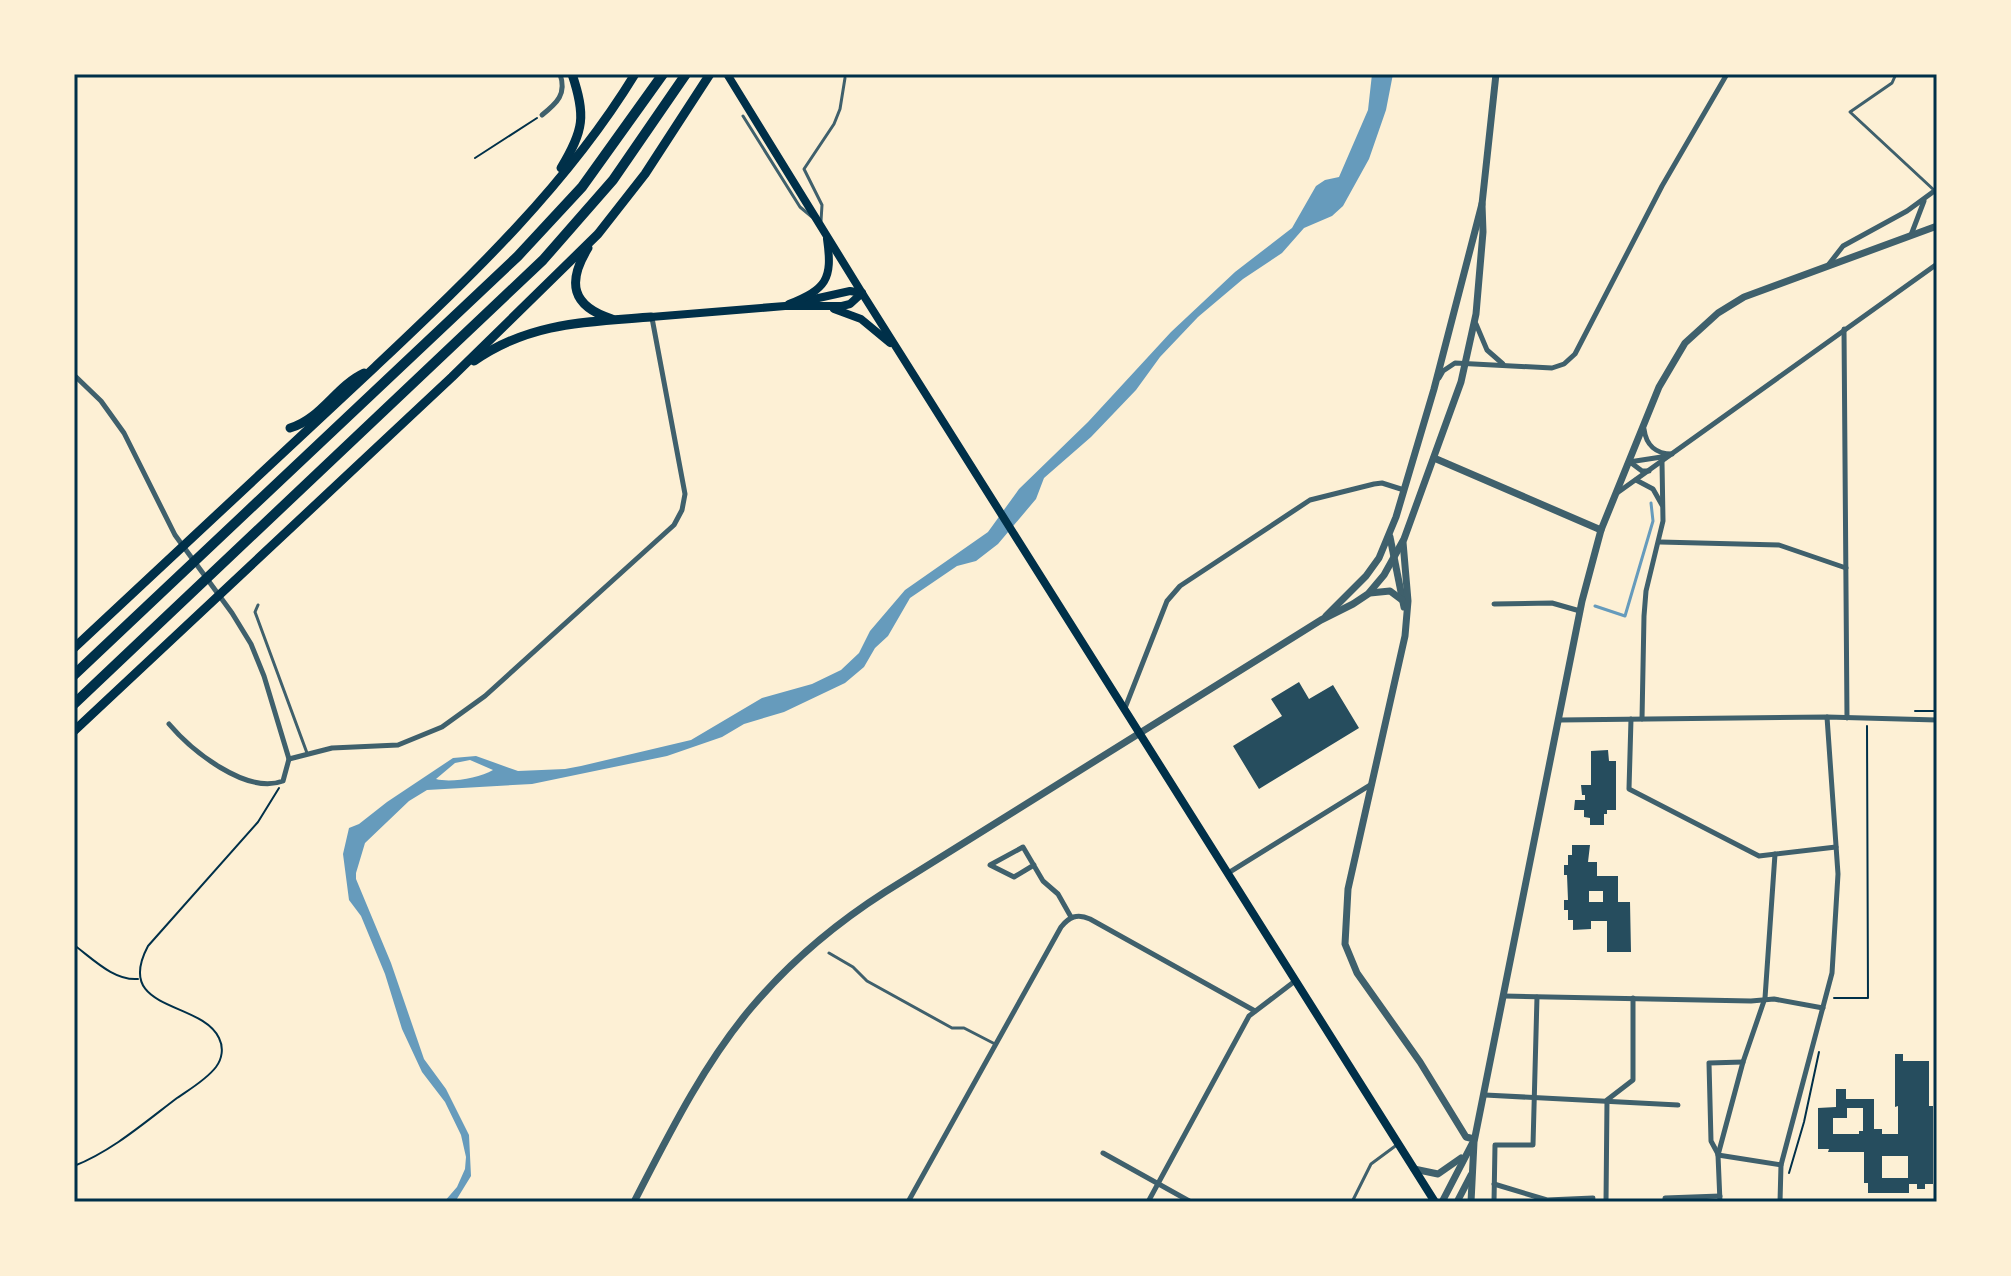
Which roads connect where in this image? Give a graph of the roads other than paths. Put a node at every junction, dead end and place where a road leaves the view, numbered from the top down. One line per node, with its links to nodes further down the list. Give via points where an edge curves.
1 (560, 74): 12 (street, via 562,93)
2 (572, 74): 16 (highway, via 582,103 581,128)
3 (635, 74): 16 (highway)
4 (663, 74): 68 (highway, via 582,187 518,256)
5 (686, 74): 69 (highway, via 613,180 543,260)
6 (710, 74): 20 (highway, via 645,174)
7 (727, 74): 18 (main road)
8 (1496, 74): 17 (street)
9 (1727, 74): 34 (street, via 1575,354 1552,368)
10 (1896, 74): 14 (lane, via 1892,83 1850,112)
11 (845, 78): 18 (lane, via 834,124 804,169 823,209)
12 (542, 115)
13 (743, 116): 18 (lane, via 800,207)
14 (1936, 190): 15 (street)
15 (1924, 201): 22 (street); 23 (street, via 1843,246)
16 (539, 204): 35 (highway)
17 (1482, 204): 30 (street); 38 (street)
18 (820, 225): 21 (main road)
19 (1937, 226): 22 (street)
20 (598, 234): 29 (highway, via 577,268 575,284 587,308); 37 (highway)
21 (826, 235): 25 (main road); 26 (main road, via 829,269 824,284)
22 (1911, 235): 23 (street)
23 (1829, 264): 39 (street, via 1744,297 1699,329 1672,362)
24 (1937, 264): 31 (street)
25 (862, 293): 26 (main road); 27 (main road, via 850,304); 32 (main road)
26 (785, 306): 27 (main road); 28 (main road)
27 (829, 308): 32 (main road, via 861,319)
28 (651, 317): 29 (highway); 79 (street, via 685,494 674,525 485,696 442,727 398,745)
29 (615, 320): 37 (highway, via 523,334)
30 (1475, 321): 33 (street); 34 (street, via 1487,350)
31 (1844, 329): 42 (street); 59 (street)
32 (899, 350): 70 (main road)
33 (1465, 363): 34 (street); 38 (street, via 1447,367); 43 (street)
34 (1508, 366)
35 (374, 368): 40 (highway, via 353,379 305,423); 55 (highway)
36 (74, 375): 80 (street, via 124,433 175,535 243,630 264,676)
37 (452, 377): 78 (highway)
38 (1434, 389): 41 (street)
39 (1643, 426): 42 (street, via 1652,448); 45 (street)
40 (290, 428)
41 (1415, 451): 43 (street); 43 (street); 49 (street)
42 (1673, 454): 44 (street)
43 (1434, 457): 53 (street); 56 (street)
44 (1662, 460): 45 (street); 46 (street); 52 (street)
45 (1629, 462): 46 (street); 50 (street)
46 (1649, 471): 47 (street); 48 (street)
47 (1635, 480): 48 (street); 50 (street)
48 (1653, 489): 52 (street)
49 (1404, 490): 54 (street); 70 (street, via 1382,483 1310,500 1180,586 1167,601)
50 (1616, 494): 53 (street)
51 (221, 502): 55 (highway)
52 (1664, 510): 57 (street)
53 (1601, 530): 64 (street)
54 (1390, 535): 58 (street); 66 (street, via 1366,576)
55 (189, 536): 67 (highway)
56 (1404, 539): 58 (street); 65 (street)
57 (1660, 542): 59 (street, via 1779,545); 74 (street, via 1646,591)
58 (1393, 559): 60 (street); 61 (street)
59 (1846, 568): 72 (street)
60 (1368, 594): 61 (street, via 1390,591); 66 (street)
61 (1404, 603): 65 (street)
62 (1494, 604): 64 (street, via 1552,603)
63 (258, 605): 79 (lane, via 255,612)
64 (1580, 611): 75 (street)
65 (1406, 617): 81 (street)
66 (1321, 620): 113 (street, via 897,884 817,942 734,1030)
67 (74, 648)
68 (74, 675)
69 (74, 704)
70 (1127, 711): 85 (main road)
71 (1827, 717): 72 (street); 74 (street); 82 (street)
72 (1847, 718): 76 (street)
73 (1631, 719): 74 (street); 75 (street); 83 (street, via 1629,789 1759,856)
74 (1642, 719)
75 (1560, 720): 89 (street)
76 (1937, 720)
77 (169, 724): 80 (street, via 195,751 262,784 283,781)
78 (74, 731)
79 (307, 753): 80 (street)
80 (289, 759)
81 (1371, 784): 85 (street); 101 (street, via 1348,889 1345,944 1357,973 1466,1137)
82 (1836, 847): 83 (street); 93 (street, via 1835,936)
83 (1775, 854): 92 (street)
84 (1034, 865): 84 (street, via 1023,847 990,865 1014,877); 86 (street)
85 (1228, 873): 88 (main road)
86 (1071, 917): 94 (street, via 1094,921); 95 (street)
87 (829, 953): 95 (lane, via 867,981 952,1028 964,1028)
88 (1295, 981): 94 (street); 102 (main road)
89 (1504, 996): 90 (street); 97 (street)
90 (1537, 997): 91 (street); 98 (street)
91 (1633, 998): 92 (street); 99 (street, via 1633,1080)
92 (1765, 998): 93 (street); 96 (street)
93 (1823, 1008): 106 (street)
94 (1255, 1011): 109 (street)
95 (995, 1044): 114 (street)
96 (1743, 1062): 105 (street); 105 (street, via 1709,1063 1711,1141)
97 (1485, 1095): 98 (street); 101 (street)
98 (1535, 1099): 99 (street); 110 (street, via 1533,1145 1495,1145)
99 (1607, 1100): 100 (street); 123 (street)
100 (1678, 1105)
101 (1474, 1140): 104 (street); 108 (street)
102 (1398, 1144): 107 (main road); 117 (lane, via 1371,1164)
103 (1103, 1153): 109 (street)
104 (1466, 1154): 107 (street, via 1445,1172); 119 (street)
105 (1718, 1155): 106 (street); 112 (street)
106 (1781, 1165): 125 (street)
107 (1414, 1169): 118 (main road)
108 (1472, 1173): 120 (street); 121 (street)
109 (1158, 1184): 115 (street); 116 (street)
110 (1494, 1184): 111 (street, via 1547,1200); 122 (street)
111 (1593, 1198)
112 (1720, 1199): 124 (street)
113 (634, 1202)
114 (908, 1202)
115 (1148, 1202)
116 (1191, 1202)
117 (1352, 1202)
118 (1435, 1202)
119 (1442, 1202)
120 (1457, 1202)
121 (1471, 1202)
122 (1494, 1202)
123 (1606, 1202)
124 (1665, 1202)
125 (1780, 1202)

